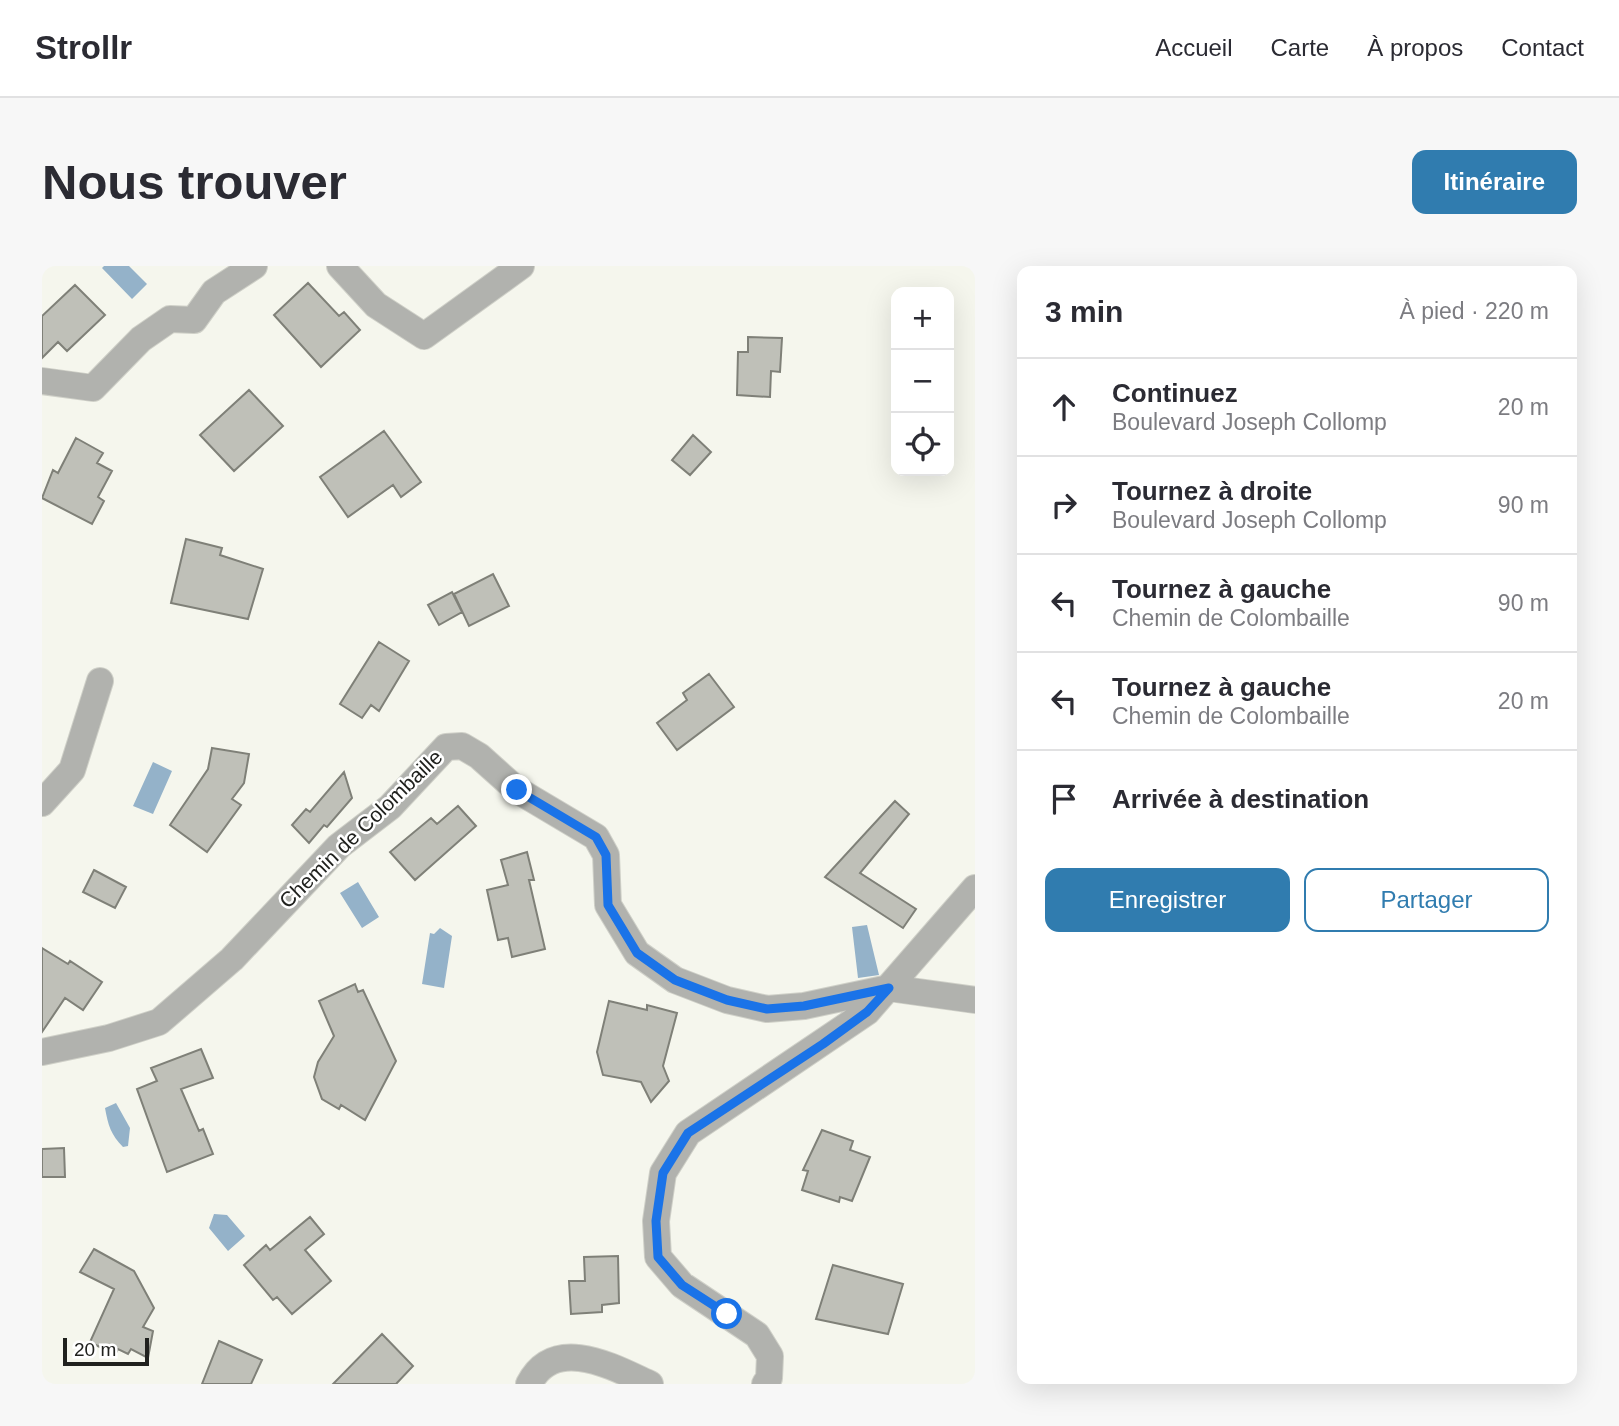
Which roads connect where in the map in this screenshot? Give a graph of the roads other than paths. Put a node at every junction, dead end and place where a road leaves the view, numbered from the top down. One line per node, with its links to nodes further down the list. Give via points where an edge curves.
1 (254, 266): 4 (street, via 214,292 194,320 170,319 141,339 93,388)
2 (340, 266): 3 (street, via 376,305 424,336)
3 (521, 266)
4 (42, 381)
5 (100, 681): 6 (street, via 72,770)
6 (42, 803)
7 (975, 888): 8 (street)
8 (889, 988): 9 (street, Chemin de Colombaille); 10 (street, Chemin de Colombaille, via 767,1009 675,980 637,953 608,905 606,855 596,837 517,790 479,756 462,746 446,747 390,807 339,846 232,959 159,1022); 13 (street, via 867,1012 834,1036 688,1133 663,1173 656,1221 658,1257 682,1285 758,1335 769,1356)
9 (975, 1000)
10 (42, 1052)
11 (529, 1384): 12 (street, via 536,1371 562,1356 598,1361)
12 (650, 1384)
13 (765, 1384)

